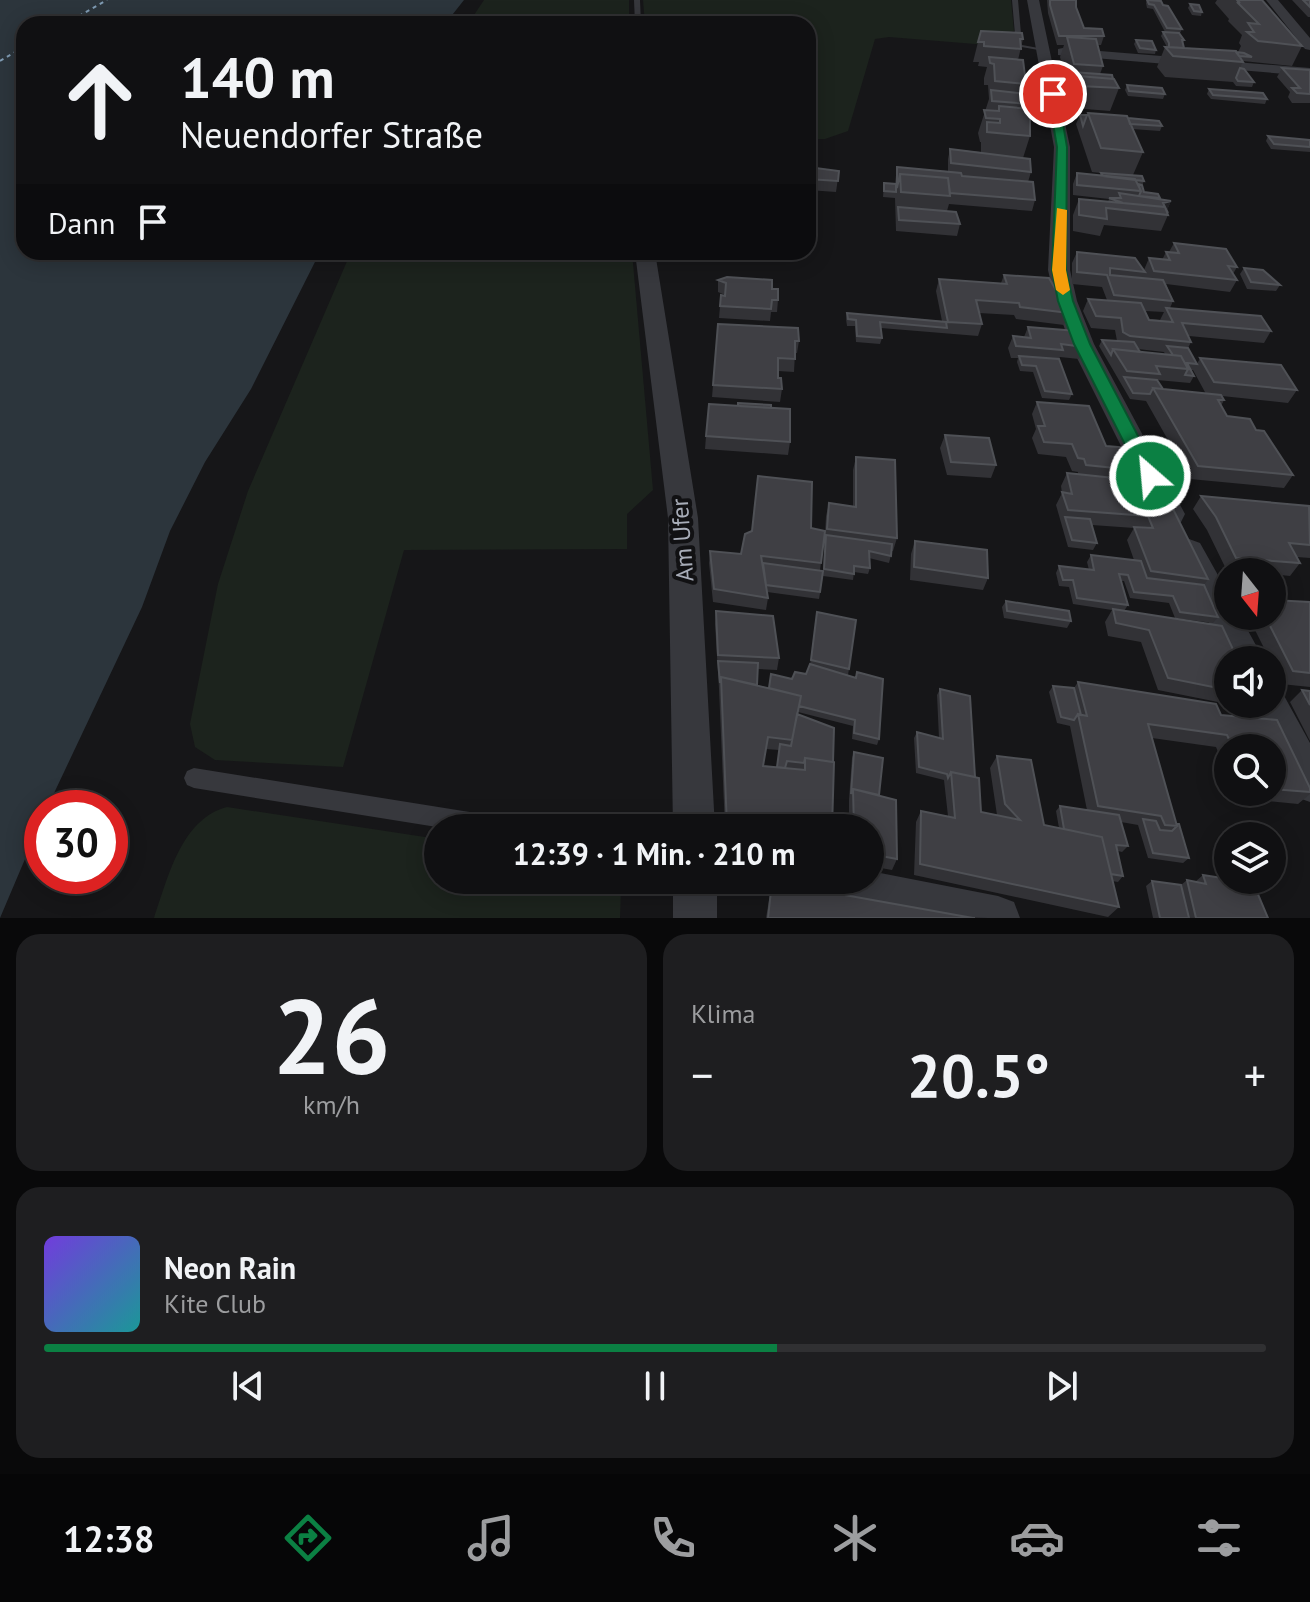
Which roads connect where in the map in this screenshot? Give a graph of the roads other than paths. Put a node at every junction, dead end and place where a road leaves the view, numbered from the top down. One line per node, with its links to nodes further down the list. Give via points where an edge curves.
1 (1015, 0): 5 (lane, via 1019,46)
2 (1033, 0): 5 (street)
3 (1272, 0): 4 (street)
4 (1310, 46)
5 (1036, 50): 6 (street); 8 (street, via 1056,108 1062,172 1059,270 1066,301 1076,330)
6 (1310, 72)
7 (646, 260): 12 (street, Am Ufer, via 683,518)
8 (1239, 646)
9 (1276, 718): 11 (street)
10 (194, 778): 13 (lane)
11 (1310, 783)
12 (694, 814)
13 (424, 815)
14 (695, 894): 16 (street)
15 (875, 894): 17 (street)
16 (695, 918)
17 (998, 918)

